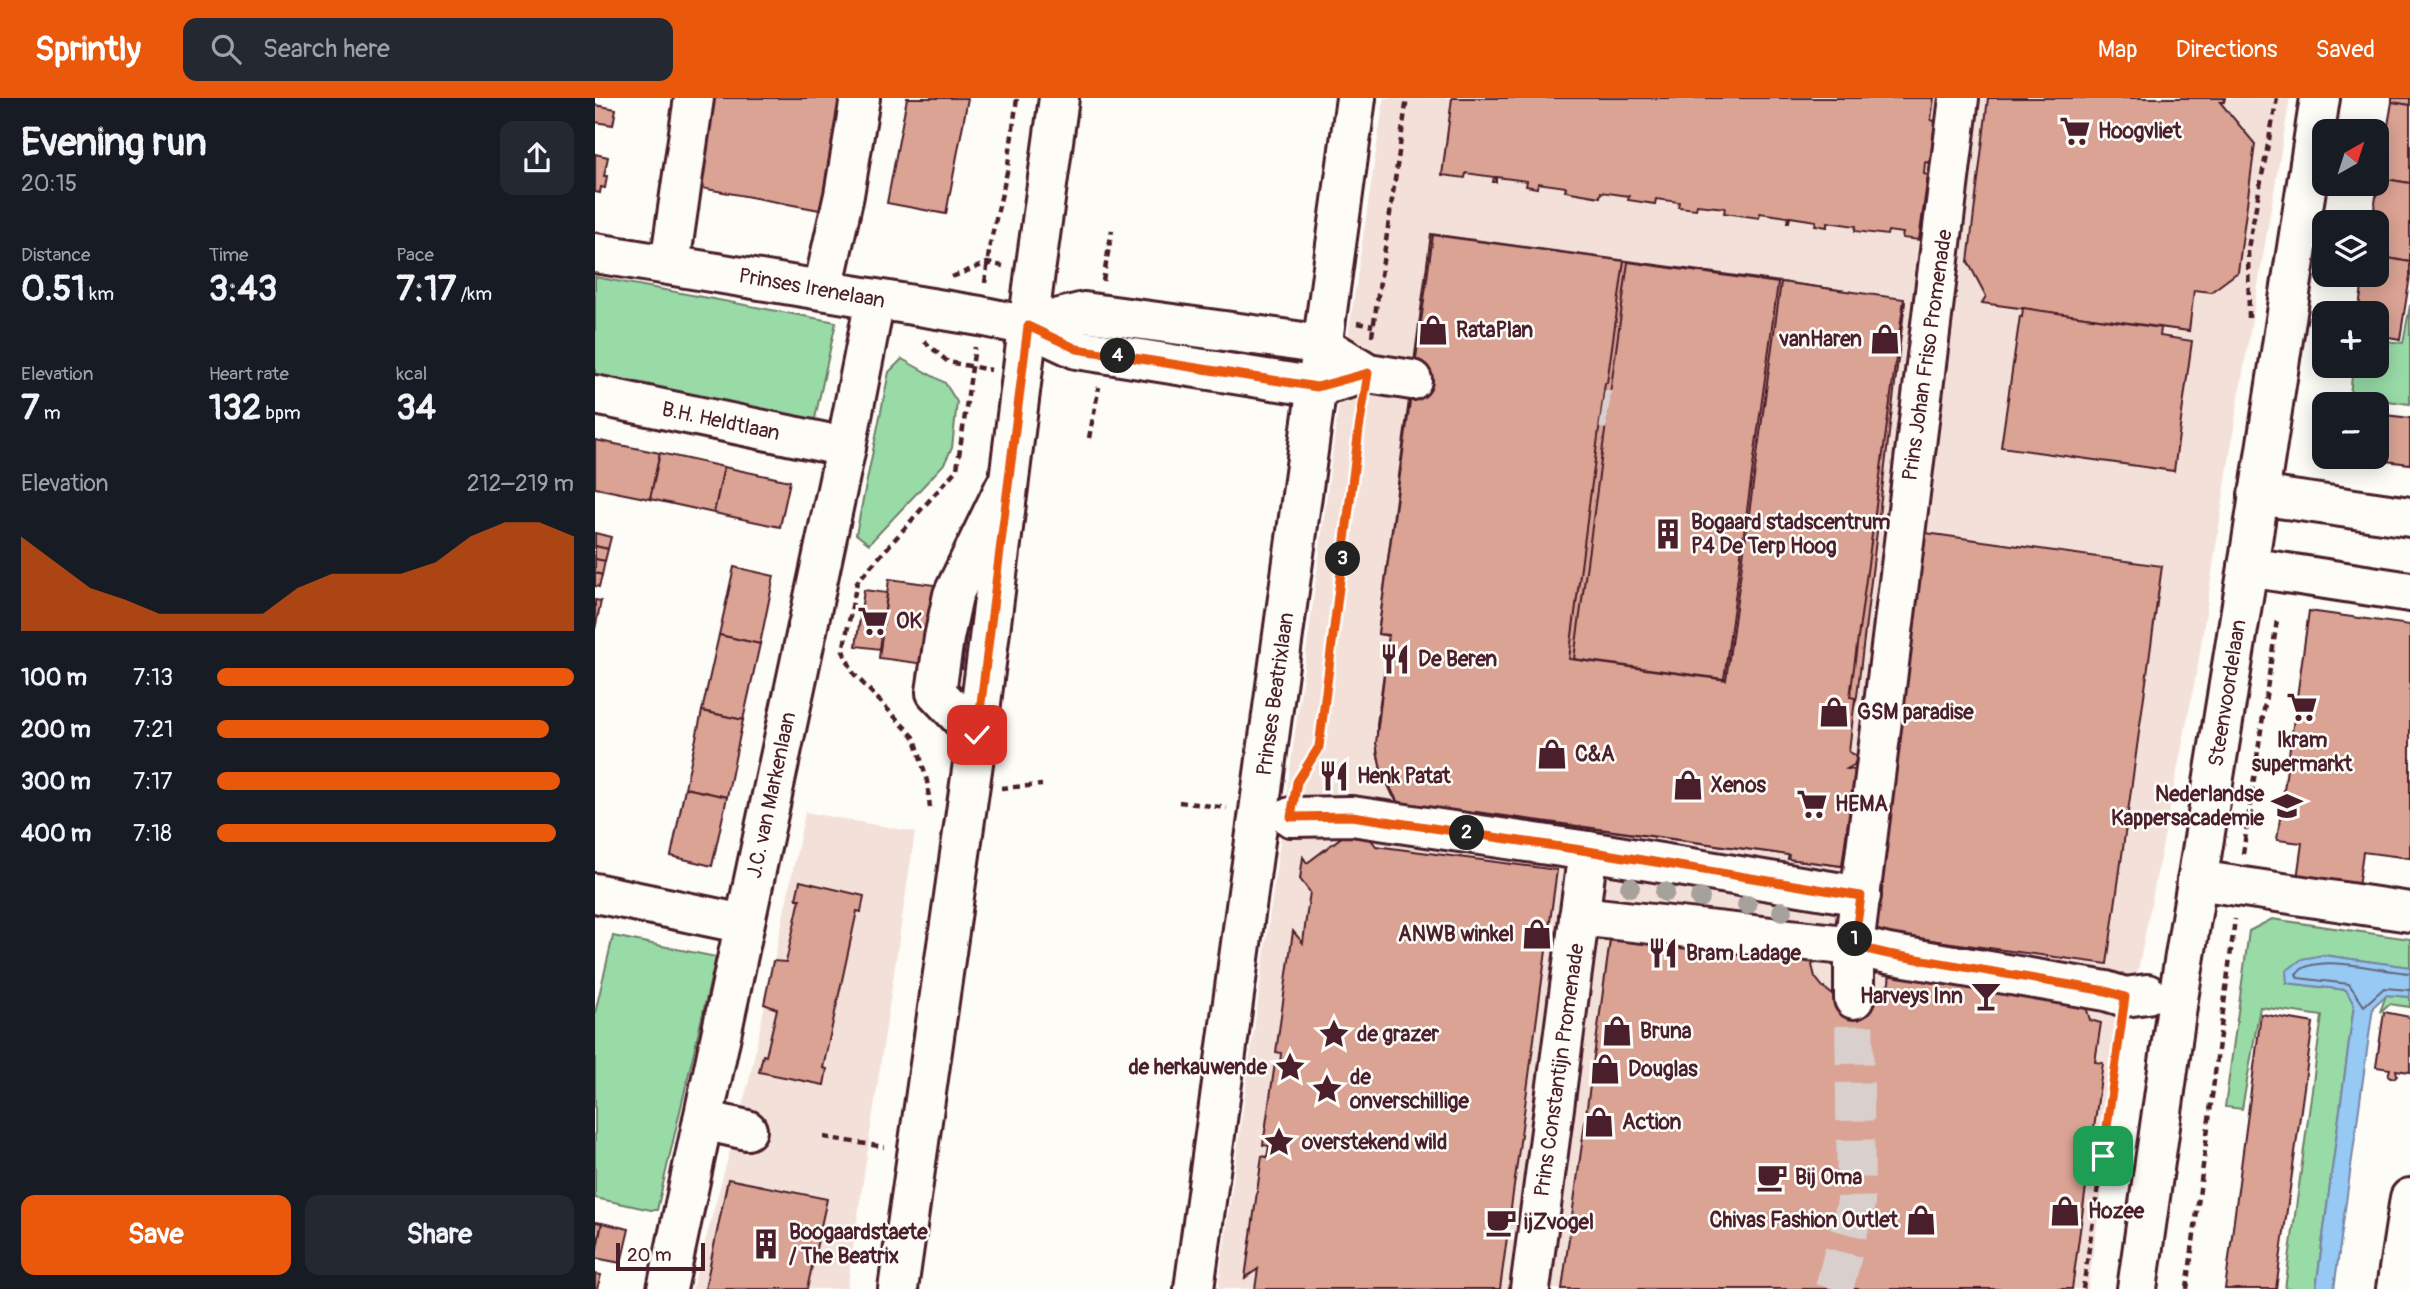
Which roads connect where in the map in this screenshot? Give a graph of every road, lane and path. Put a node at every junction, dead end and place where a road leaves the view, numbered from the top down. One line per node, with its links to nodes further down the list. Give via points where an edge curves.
1 (694, 98): 11 (street)
2 (860, 98): 13 (street)
3 (1017, 98): 15 (path)
4 (1059, 98): 16 (street)
5 (1356, 98): 17 (street, Prinses Beatrixlaan)
6 (1407, 98): 18 (path, Prinses Beatrixlaan)
7 (1959, 98): 35 (street, Prins Johan Friso Promenade)
8 (2320, 98): 25 (street, Steenvoordelaan)
9 (1112, 230): 12 (path)
10 (595, 253): 11 (street, Prinses Irenelaan)
11 (670, 264): 13 (street, Prinses Irenelaan)
12 (1104, 281)
13 (823, 289): 14 (street, Prinses Irenelaan)
14 (875, 300): 15 (street, Prinses Irenelaan); 24 (street, J.C. van Markenlaan)
15 (981, 316): 16 (street, Prinses Irenelaan); 29 (path, via 957,469 857,582 843,651 854,674 915,738)
16 (1028, 326): 17 (street, Prinses Irenelaan, via 1084,312); 21 (street, Prinses Irenelaan, via 1077,349); 48 (street, via 977,735)
17 (1322, 345): 18 (street); 21 (street, Prinses Beatrixlaan)
18 (1368, 373): 19 (street); 21 (street); 30 (path, Prinses Beatrixlaan, via 1319,747 1297,782)
19 (1412, 380)
20 (1099, 387): 23 (path)
21 (1317, 387): 49 (street, Prinses Beatrixlaan)
22 (595, 395): 24 (street, B.H. Heldtlaan)
23 (1090, 438)
24 (846, 447): 38 (street, J.C. van Markenlaan)
25 (2258, 495): 26 (street); 27 (street, Steenvoordelaan)
26 (2410, 517)
27 (2266, 570): 28 (street); 32 (street, Steenvoordelaan); 33 (path, Steenvoordelaan)
28 (2410, 592)
29 (927, 781)
30 (1291, 817): 31 (street, via 1352,816)
31 (1588, 851): 35 (street); 37 (street, Prins Constantijn Promenade)
32 (2197, 880): 33 (street); 52 (street, Steenvoordelaan)
33 (2239, 888): 36 (street); 53 (path, Steenvoordelaan)
34 (595, 893): 38 (street)
35 (1861, 896): 39 (street, Prins Johan Friso Promenade)
36 (2410, 912)
37 (1580, 916): 39 (street); 50 (street, Prins Constantijn Promenade)
38 (744, 924): 42 (street, J.C. van Markenlaan)
39 (1854, 946): 40 (street); 41 (street, Prins Johan Friso Promenade)
40 (2136, 996): 51 (path)
41 (1854, 999)
42 (703, 1119): 43 (street); 47 (street, J.C. van Markenlaan)
43 (747, 1130)
44 (824, 1137): 45 (path)
45 (884, 1147)
46 (2410, 1198): 54 (street)
47 (667, 1289)
48 (898, 1289)
49 (1194, 1289)
50 (1529, 1289)
51 (2083, 1289)
52 (2137, 1289)
53 (2187, 1289)
54 (2396, 1289)

